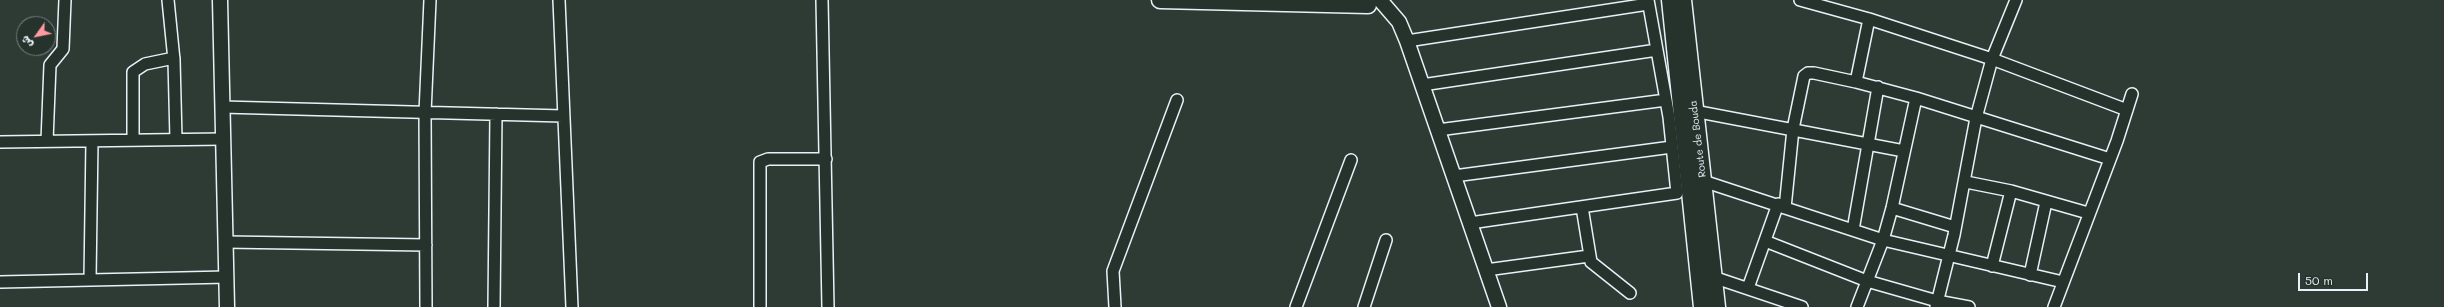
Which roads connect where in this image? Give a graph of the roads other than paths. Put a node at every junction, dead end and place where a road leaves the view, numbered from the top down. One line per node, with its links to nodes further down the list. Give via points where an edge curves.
1 (65, 0): 38 (street, via 63,49 50,65)
2 (168, 0): 17 (street)
3 (220, 0): 26 (street)
4 (430, 0): 29 (street)
5 (559, 0): 31 (street)
6 (822, 0): 44 (street)
7 (1160, 0): 12 (main road)
8 (1670, 0): 68 (main road, Route de Bouda)
9 (1683, 0): 28 (main road, Route de Bouda)
10 (1800, 0): 14 (street)
11 (2016, 0): 18 (street)
12 (1372, 2): 15 (street, via 1399,22)
13 (1648, 2): 15 (street); 16 (street)
14 (1869, 19): 18 (street); 19 (street)
15 (1407, 40): 20 (street)
16 (1657, 50): 20 (street); 25 (street)
17 (174, 58): 35 (street); 37 (street, via 145,64 133,72)
18 (1992, 60): 27 (street); 32 (street)
19 (1856, 82): 21 (street); 34 (street, via 1808,73 1804,76)
20 (1422, 85): 33 (street)
21 (1878, 87): 23 (street); 41 (street)
22 (2132, 94): 27 (street)
23 (1916, 98): 32 (street); 43 (street)
24 (1177, 100): 84 (street, via 1113,271)
25 (1666, 100): 33 (street); 42 (street)
26 (222, 107): 29 (street); 36 (street)
27 (2127, 110): 45 (street)
28 (1694, 111): 34 (street); 48 (main road, Route de Bouda)
29 (425, 113): 30 (street); 63 (street)
30 (496, 114): 31 (street); 80 (street)
31 (564, 116): 81 (street)
32 (1976, 118): 45 (street); 49 (street)
33 (1438, 130): 47 (street)
34 (1793, 130): 41 (street); 52 (street)
35 (176, 139): 36 (street); 37 (street)
36 (223, 139): 62 (street)
37 (134, 140): 39 (street)
38 (47, 141): 39 (street); 40 (street)
39 (92, 141): 71 (street)
40 (0, 142)
41 (1868, 144): 43 (street); 58 (street)
42 (1672, 147): 47 (street); 53 (street, via 1676,194)
43 (1904, 151): 54 (street)
44 (826, 159): 82 (street, via 768,159 760,162); 83 (street)
45 (2110, 159): 55 (street)
46 (1351, 160): 85 (street)
47 (1454, 176): 56 (street)
48 (1703, 181): 52 (street); 68 (main road, Route de Bouda)
49 (1966, 182): 50 (street); 57 (street)
50 (2011, 191): 51 (street); 66 (street)
51 (2046, 202): 55 (street); 69 (street)
52 (1782, 206): 58 (street); 61 (street)
53 (1582, 208): 56 (street); 64 (street)
54 (1892, 208): 57 (street); 60 (street)
55 (2088, 213): 74 (street)
56 (1470, 224): 67 (street)
57 (1955, 227): 65 (street)
58 (1853, 230): 60 (street)
59 (1386, 240): 86 (street)
60 (1883, 240): 65 (street); 72 (street)
61 (1765, 241): 72 (street); 75 (street)
62 (226, 242): 63 (street); 70 (street)
63 (426, 245): 79 (street)
64 (1589, 256): 67 (street); 76 (street, via 1594,266)
65 (1949, 256): 66 (street); 77 (street)
66 (1992, 266): 69 (street)
67 (1486, 270): 87 (street)
68 (1706, 275): 75 (street); 88 (main road); 89 (main road)
69 (2030, 275): 74 (street)
70 (227, 277): 71 (street); 78 (street)
71 (90, 278): 73 (street)
72 (1867, 281): 77 (street); 91 (street)
73 (0, 282)
74 (2063, 282): 93 (street)
75 (1748, 288): 90 (street)
76 (1630, 293)
77 (1936, 304): 92 (street)
78 (227, 307)
79 (426, 307)
80 (494, 307)
81 (572, 307)
82 (760, 307)
83 (828, 307)
84 (1114, 307)
85 (1296, 307)
86 (1364, 307)
87 (1499, 307)
88 (1702, 307)
89 (1717, 307)
90 (1802, 307)
91 (1857, 307)
92 (1968, 307)
93 (2054, 307)

